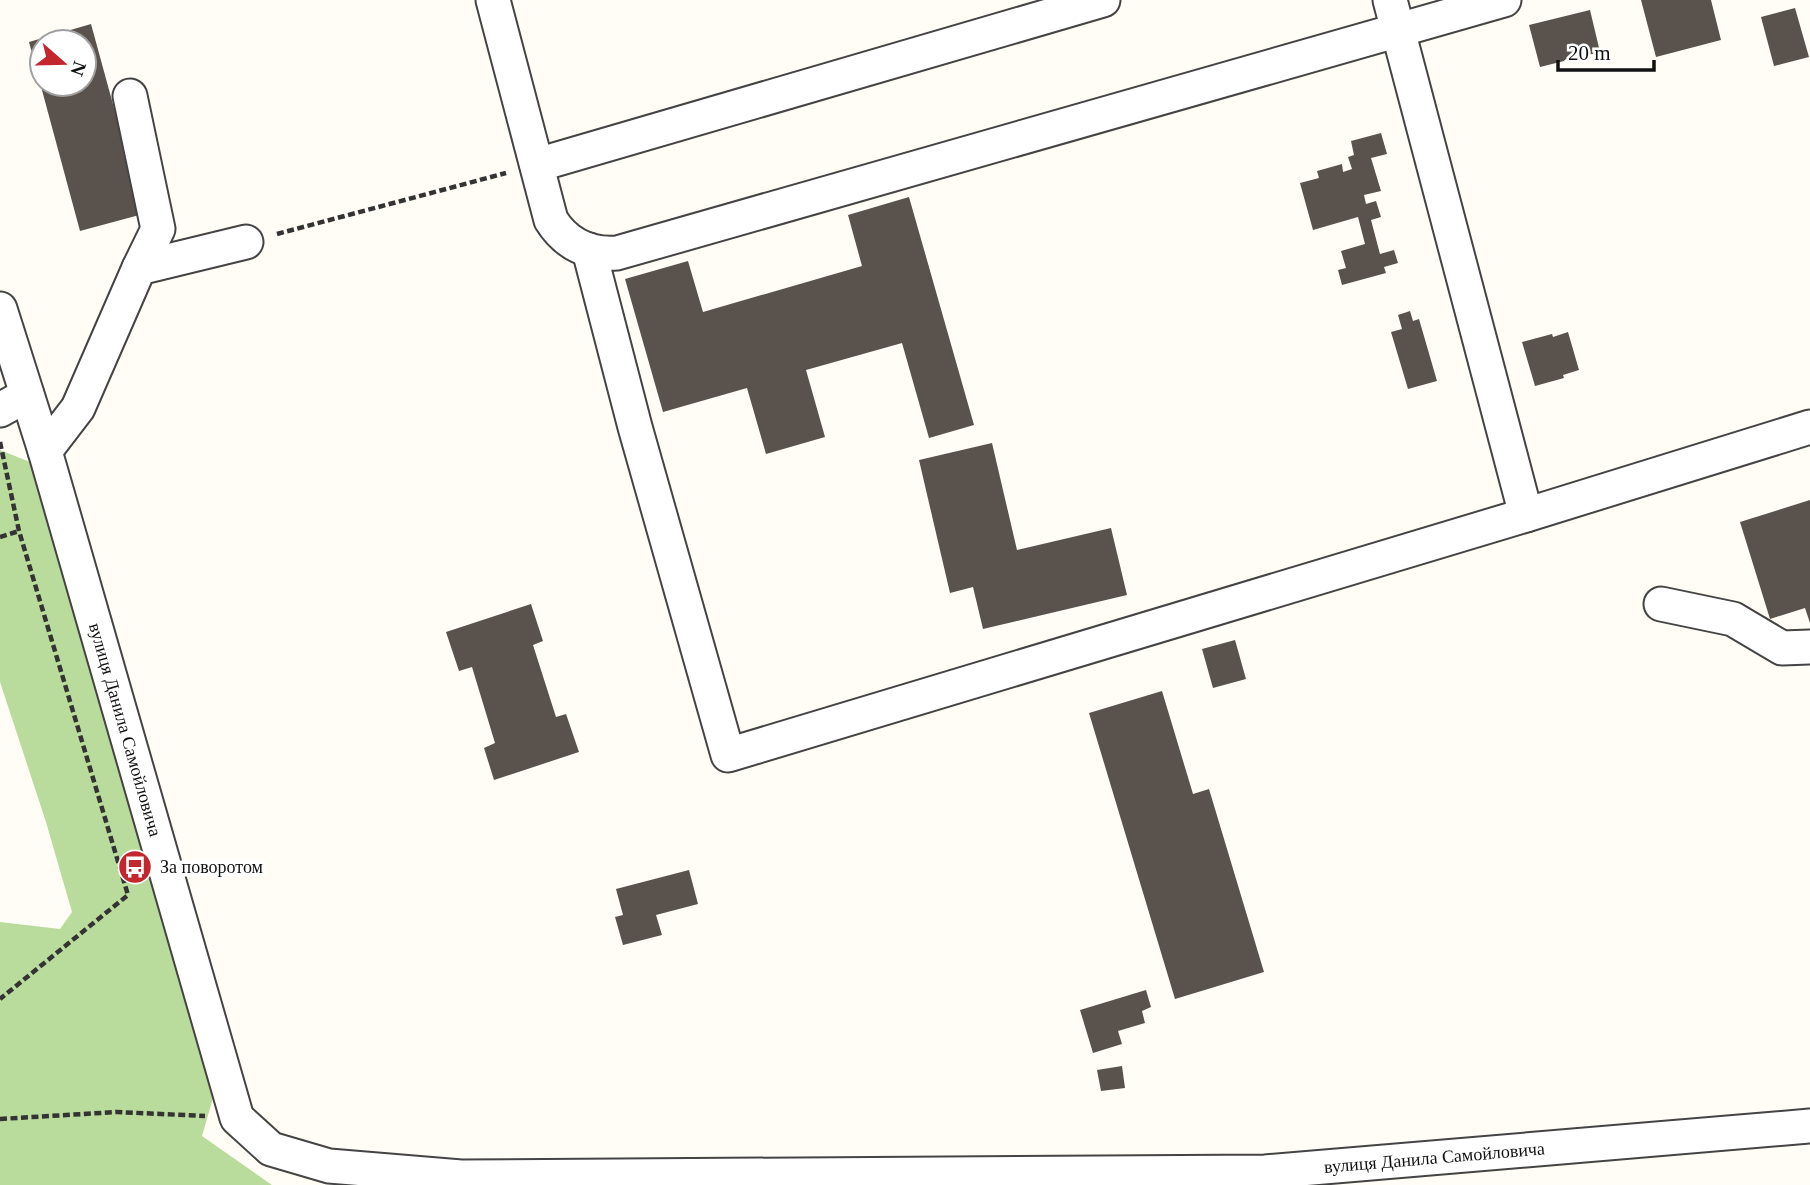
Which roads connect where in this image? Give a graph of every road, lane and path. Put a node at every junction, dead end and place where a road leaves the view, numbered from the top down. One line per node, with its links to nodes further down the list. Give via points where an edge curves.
1 (493, 0): 6 (street)
2 (1102, 0): 6 (street)
3 (1504, 0): 4 (street)
4 (1395, 15): 8 (street, via 617,253); 15 (street)
5 (130, 96): 9 (street, via 158,229)
6 (537, 165): 7 (path); 8 (street, via 551,220 561,236)
7 (246, 242): 9 (street)
8 (589, 250): 15 (street, via 728,755)
9 (139, 268): 14 (street, via 78,408)
10 (0, 309): 11 (street, вулиця Данила Самойловича)
11 (13, 403): 14 (street, вулиця Данила Самойловича)
12 (1810, 427): 15 (street)
13 (0, 442): 16 (path)
14 (45, 451): 21 (street, вулиця Данила Самойловича)
15 (1526, 515)
16 (19, 531): 17 (path); 20 (path, via 128,895)
17 (0, 537)
18 (1661, 604): 19 (street, via 1733,619 1783,648)
19 (1810, 647)
20 (0, 999)
21 (237, 1118): 22 (path, via 117,1112); 23 (street, вулиця Данила Самойловича, via 271,1149 329,1166 461,1177 1265,1172)
22 (0, 1119)
23 (1810, 1126)

